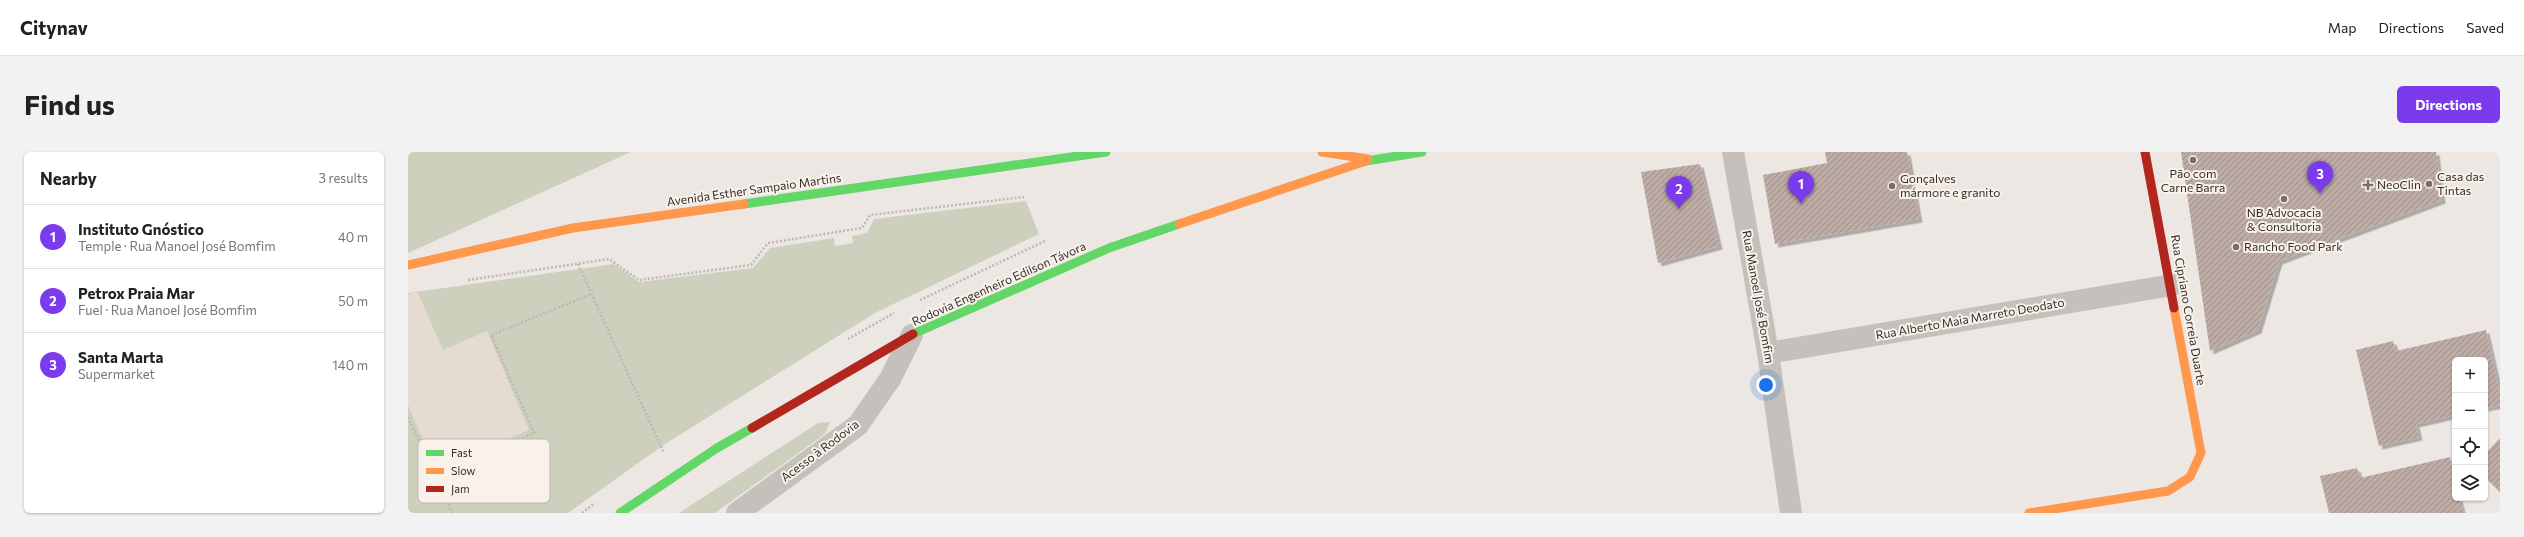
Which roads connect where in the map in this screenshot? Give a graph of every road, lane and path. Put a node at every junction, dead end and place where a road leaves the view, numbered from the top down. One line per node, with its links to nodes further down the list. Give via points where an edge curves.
1 (1106, 152): 9 (street, Avenida Esther Sampaio Martins, via 573,228)
2 (1322, 152): 6 (street)
3 (1422, 152): 6 (street, Rodovia Engenheiro Edilson Távora)
4 (1733, 152): 14 (street, Rua Manoel José Bomfim)
5 (2145, 152): 11 (street, Rua Cipriano Correia Duarte)
6 (1371, 160): 13 (street, Rodovia Engenheiro Edilson Távora, via 1109,248)
7 (1024, 197): 8 (path, via 870,215 862,228 768,243 751,265 639,280 609,259)
8 (578, 264): 10 (path); 12 (path)
9 (408, 265)
10 (462, 281)
11 (2172, 285): 14 (street, Rua Alberto Maia Marreto Deodato); 26 (street, Rua Cipriano Correia Duarte, via 2201,453 2196,472 2186,484 2168,491)
12 (592, 294): 17 (path, via 491,335 534,433); 18 (path, via 665,455)
13 (912, 335): 23 (street, Rodovia Engenheiro Edilson Távora, via 717,448); 24 (street, Acesso à Rodovia, via 890,379 858,425)
14 (1768, 353): 25 (street, Rua Manoel José Bomfim)
15 (408, 417): 16 (path)
16 (418, 439)
17 (520, 439)
18 (659, 459)
19 (601, 500): 22 (path)
20 (447, 503): 21 (path)
21 (452, 513)
22 (582, 513)
23 (620, 513)
24 (737, 513)
25 (1790, 513)
26 (2030, 513)

